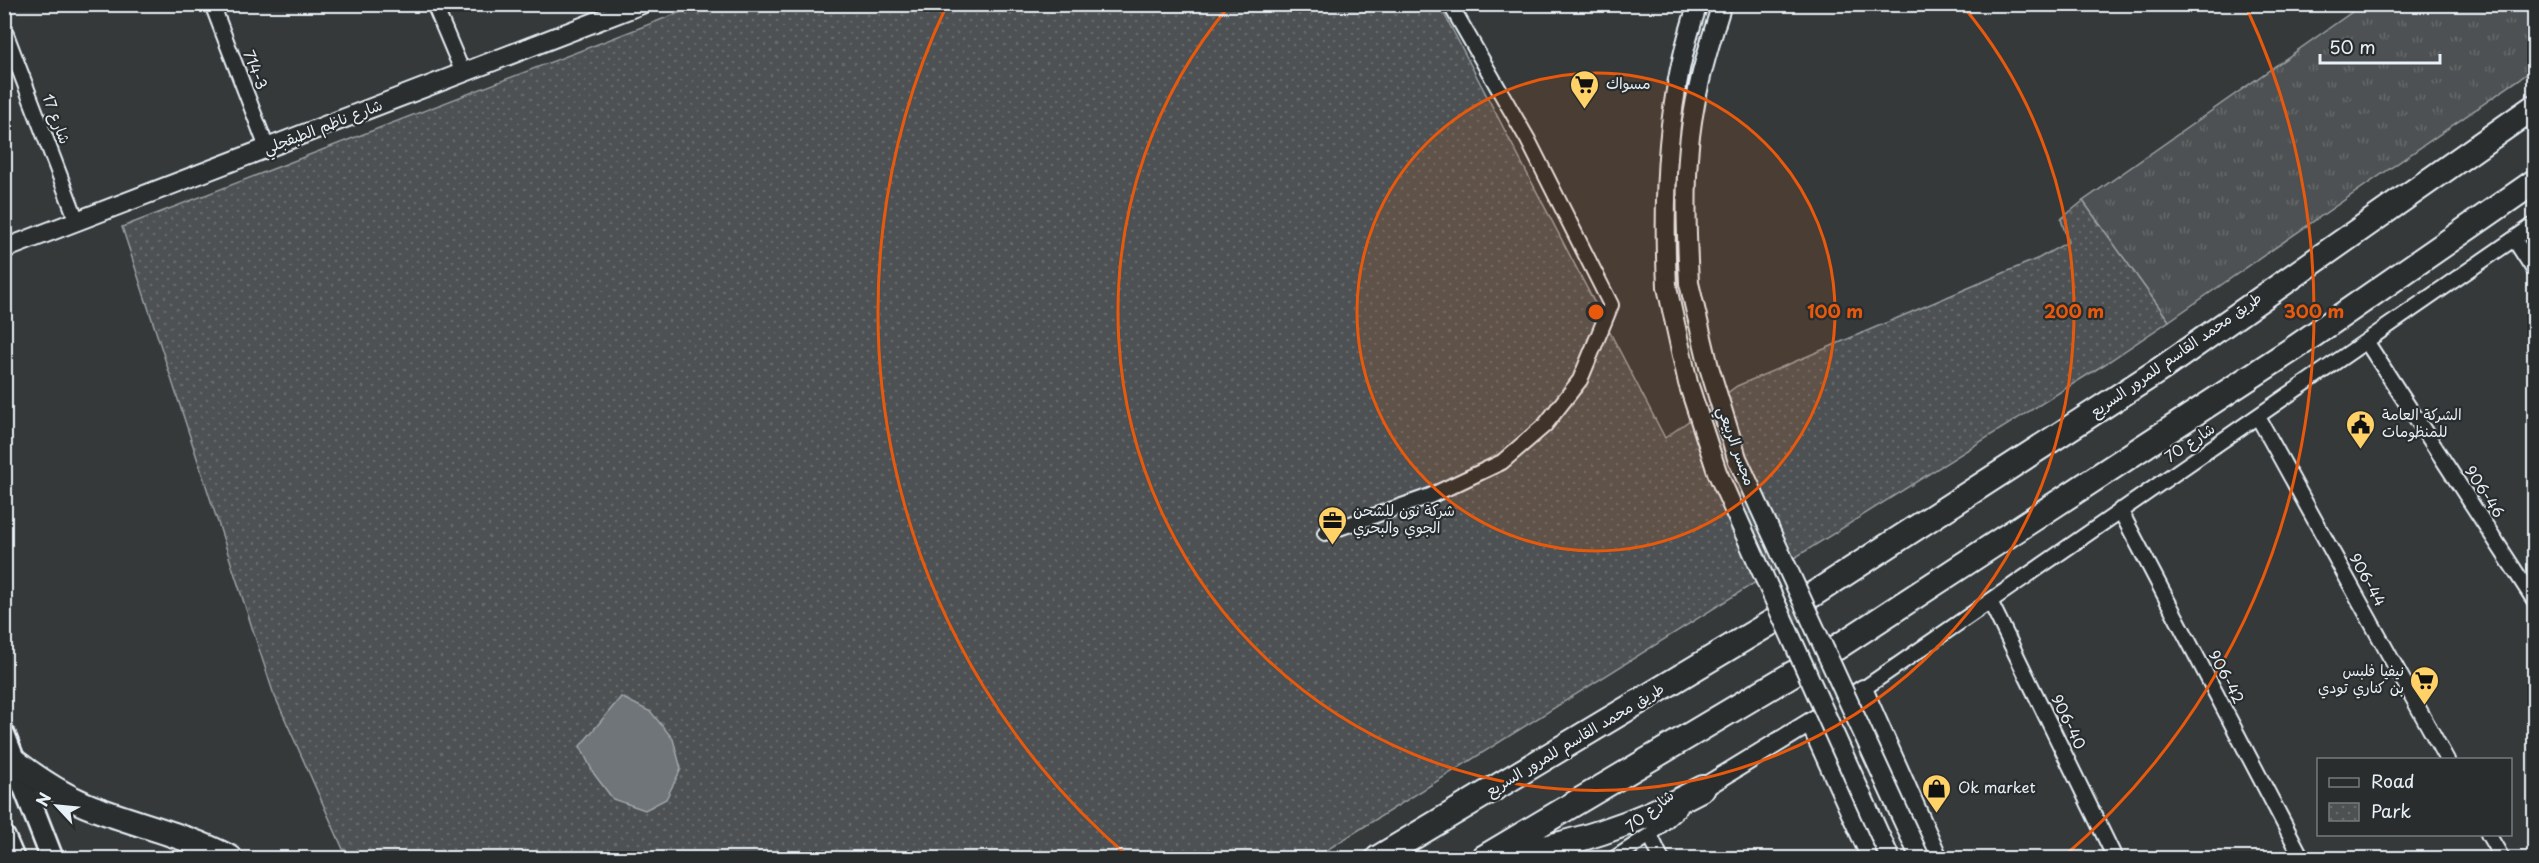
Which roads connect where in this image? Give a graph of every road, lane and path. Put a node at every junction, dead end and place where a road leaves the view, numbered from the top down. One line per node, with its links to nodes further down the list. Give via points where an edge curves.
1 (212, 4): 10 (street, 714-3)
2 (434, 4): 8 (street)
3 (1450, 4): 20 (street, via 1528,140 1611,305 1580,380 1545,424 1502,462 1430,496)
4 (1698, 4): 44 (main road, مجسر الربيعي, bridge, via 1680,75 1666,170 1667,287 1688,383 1717,472)
5 (1722, 4): 45 (main road, مجسر الربيعي, bridge, via 1697,97 1688,156 1689,283 1737,458)
6 (634, 6): 8 (main road, شارع ناظم الطبقجلي)
7 (4, 29): 12 (street, شارع 17)
8 (463, 73): 10 (main road, شارع ناظم الطبقجلي)
9 (2535, 107): 21 (highway, طريق محمد القاسم للمرور السريع, via 2161,369)
10 (267, 148): 12 (main road, شارع ناظم الطبقجلي)
11 (2535, 182): 25 (highway, via 2296,346)
12 (77, 221): 15 (main road, شارع ناظم الطبقجلي)
13 (2535, 225): 14 (street, شارع 70)
14 (2514, 239): 16 (street); 17 (street, شارع 70)
15 (4, 249)
16 (2535, 270)
17 (2366, 340): 18 (street, شارع 70); 22 (street, 906-46)
18 (2258, 417): 19 (street, شارع 70); 29 (street, 906-44)
19 (2120, 510): 23 (street, شارع 70); 48 (street, 906-42)
20 (1325, 533)
21 (1812, 595)
22 (2535, 600)
23 (1990, 601): 27 (street, شارع 70); 47 (street, 906-40)
24 (1772, 622): 38 (highway, طريق محمد القاسم للمرور السريع)
25 (1836, 648)
26 (1794, 673): 39 (highway)
27 (1858, 692): 46 (main road)
28 (4, 735): 30 (main road)
29 (2446, 758)
30 (14, 761): 36 (main road); 37 (highway, via 83,804 174,834)
31 (1703, 789): 32 (street, شارع 70); 40 (highway, via 1670,807 1594,836); 43 (main road, via 1815,720)
32 (1650, 835): 41 (street, شارع 70); 42 (street)
33 (2489, 836): 49 (street)
34 (4, 837): 35 (main road)
35 (13, 858)
36 (52, 858)
37 (230, 858)
38 (1378, 858)
39 (1483, 858)
40 (1490, 858)
41 (1616, 858)
42 (1661, 858)
43 (1871, 858)
44 (1890, 858)
45 (1920, 858)
46 (1938, 858)
47 (2115, 858)
48 (2302, 858)
49 (2502, 858)

